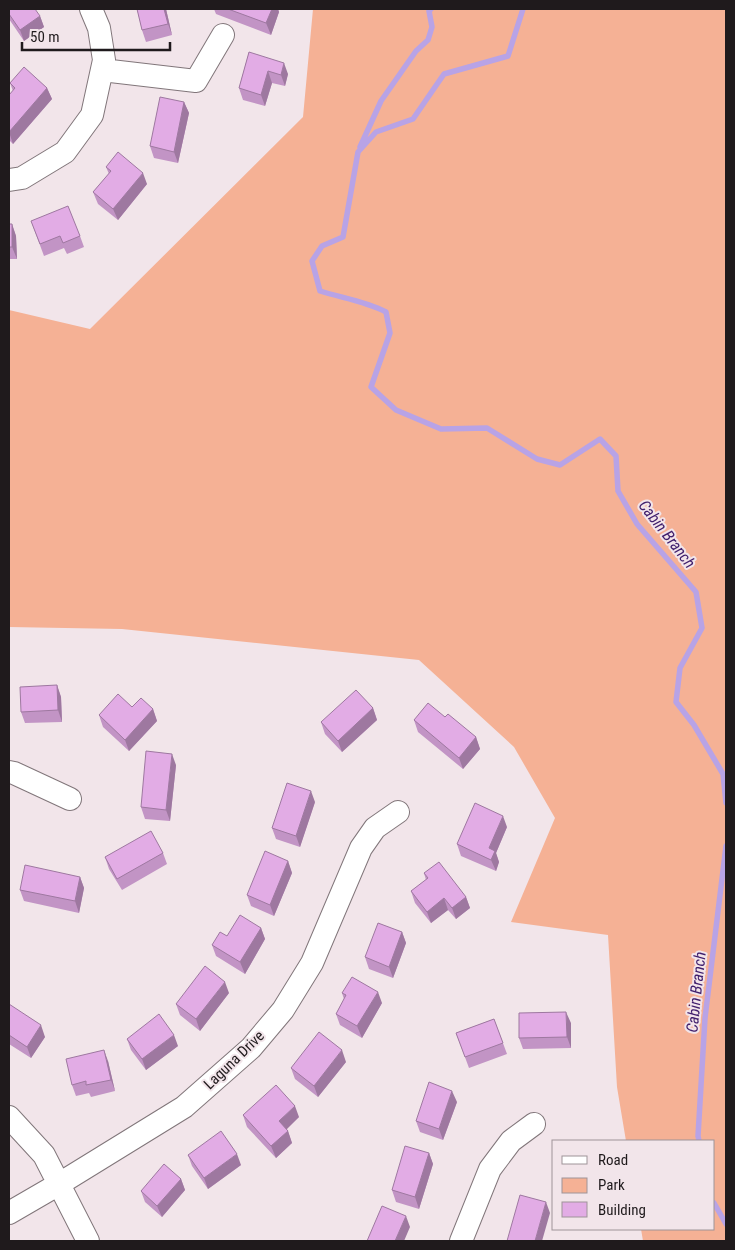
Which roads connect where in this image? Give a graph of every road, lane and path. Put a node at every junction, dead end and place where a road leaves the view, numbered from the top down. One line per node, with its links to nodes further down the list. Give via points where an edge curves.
1 (91, 9): 3 (street, via 99,28 104,60)
2 (223, 35): 3 (street, via 196,81)
3 (102, 70): 4 (street, via 92,115 65,152 22,178)
4 (9, 180)
5 (9, 772): 6 (street)
6 (70, 799)
7 (398, 812): 10 (street, Laguna Drive, via 375,828 361,848 312,963 283,1010 250,1048 184,1107)
8 (9, 1117): 10 (street, via 44,1155)
9 (534, 1124): 13 (street, via 512,1141 490,1169)
10 (59, 1184): 11 (street, Laguna Drive); 12 (street)
11 (9, 1213)
12 (88, 1241)
13 (461, 1241)

